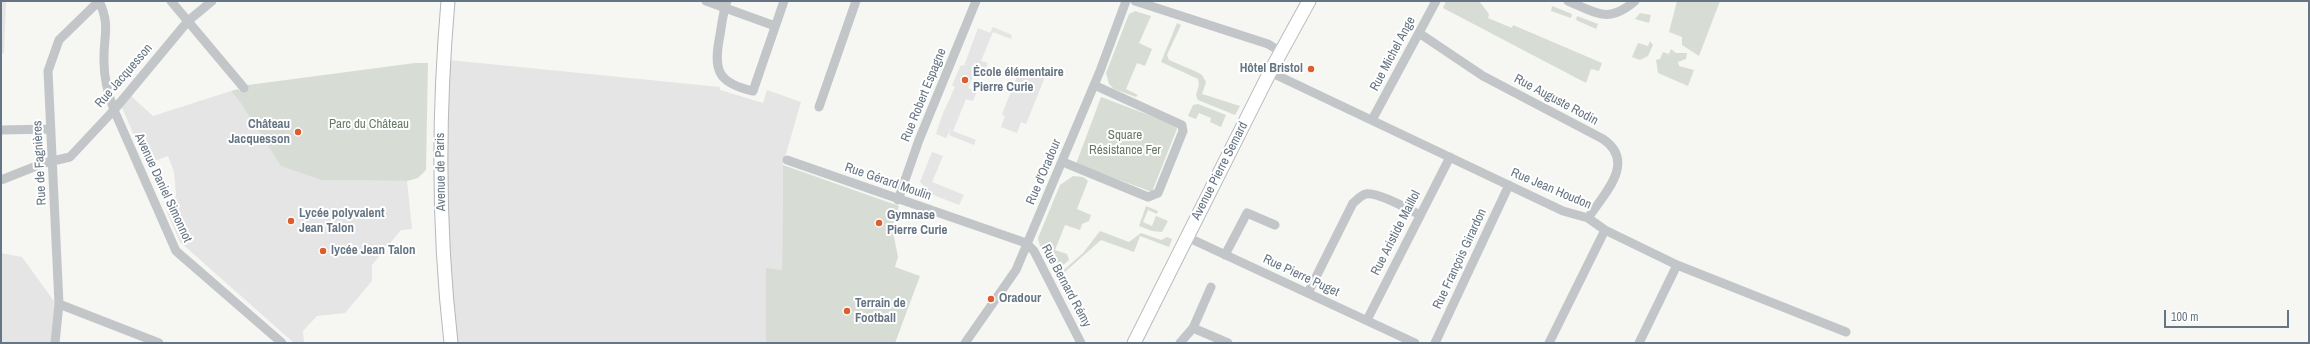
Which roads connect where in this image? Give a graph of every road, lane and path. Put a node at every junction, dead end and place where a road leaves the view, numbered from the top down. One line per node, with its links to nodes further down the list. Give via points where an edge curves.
1 (99, 1): 24 (street, Avenue Daniel Simonnot, via 106,16 106,86); 26 (street, Rue de Fagnières, via 59,40 48,71)
2 (171, 1): 16 (street)
3 (212, 1): 16 (street, Rue Jacquesson)
4 (448, 1): 52 (main road, Avenue de Paris, via 440,102 440,193 442,249)
5 (706, 1): 15 (street)
6 (784, 1): 17 (street)
7 (856, 1): 23 (street)
8 (976, 1): 34 (street, Rue Robert Espagne, via 919,140)
9 (1126, 1): 21 (street, Rue d'Oradour)
10 (1135, 1): 19 (street, via 1268,44)
11 (1309, 1): 19 (main road, Avenue Pierre Semard)
12 (1436, 1): 18 (street, Rue Michel Ange)
13 (1568, 1): 14 (street, via 1604,16 1624,10)
14 (1635, 1)
15 (726, 4): 17 (street); 17 (street, via 716,65 720,75 735,87 753,91)
16 (188, 21): 22 (street); 24 (street, Rue Jacquesson)
17 (775, 26)
18 (1419, 33): 25 (street, Rue Michel Ange); 36 (street, Rue Auguste Rodin, via 1483,76 1603,139 1614,149 1618,160 1616,176)
19 (1281, 52): 20 (main road, Avenue Pierre Semard)
20 (1270, 72): 25 (street, Rue Jean Houdon); 39 (main road, Avenue Pierre Semard)
21 (1094, 85): 31 (street, Rue d'Oradour); 31 (street, via 1182,125 1183,130 1158,193 1148,197)
22 (244, 88)
23 (819, 107)
24 (114, 110): 30 (street, Rue Jacquesson, via 70,157); 51 (street, Avenue Daniel Simonnot, via 176,251)
25 (1372, 120): 28 (street, Rue Jean Houdon)
26 (51, 129): 27 (street); 30 (street, Rue de Fagnières)
27 (1, 130)
28 (1450, 157): 33 (street, Rue Jean Houdon); 35 (street, Rue Aristide Maillol)
29 (787, 160): 34 (street, Rue Gérard Moulin)
30 (53, 161): 32 (street, Rue Jacquesson); 45 (street, Rue de Fagnières)
31 (1063, 162): 40 (street, Rue d'Oradour)
32 (1, 180)
33 (1509, 185): 36 (street, Rue Jean Houdon, via 1564,211); 59 (street, Rue François Girardon)
34 (898, 200): 40 (street, Rue Gérard Moulin)
35 (1420, 215): 44 (street, via 1374,194 1365,194 1359,198 1353,203); 46 (street, Rue Aristide Maillol)
36 (1588, 218): 38 (street, Rue Jean Houdon)
37 (1275, 225): 41 (street, via 1247,212)
38 (1605, 230): 42 (street, Rue Jean Houdon); 60 (street)
39 (1186, 238): 41 (street, Rue Pierre Puget); 55 (main road, Avenue Pierre Semard)
40 (1026, 243): 53 (street, Rue d'Oradour, via 1016,270); 54 (street, Rue Bernard Rémy, via 1034,251)
41 (1225, 255): 44 (street, Rue Pierre Puget)
42 (1677, 265): 48 (street, Rue Jean Houdon); 61 (street)
43 (1210, 287): 47 (street)
44 (1308, 293): 46 (street, Rue Pierre Puget)
45 (59, 304): 49 (street, Rue de Fagnières); 50 (street)
46 (1367, 320): 58 (street, Rue Pierre Puget)
47 (1193, 328): 56 (street); 57 (street)
48 (1846, 332)
49 (55, 343)
50 (159, 343)
51 (282, 343)
52 (451, 343)
53 (965, 343)
54 (1081, 343)
55 (1134, 343)
56 (1180, 343)
57 (1228, 343)
58 (1415, 343)
59 (1435, 343)
60 (1549, 343)
61 (1639, 343)

